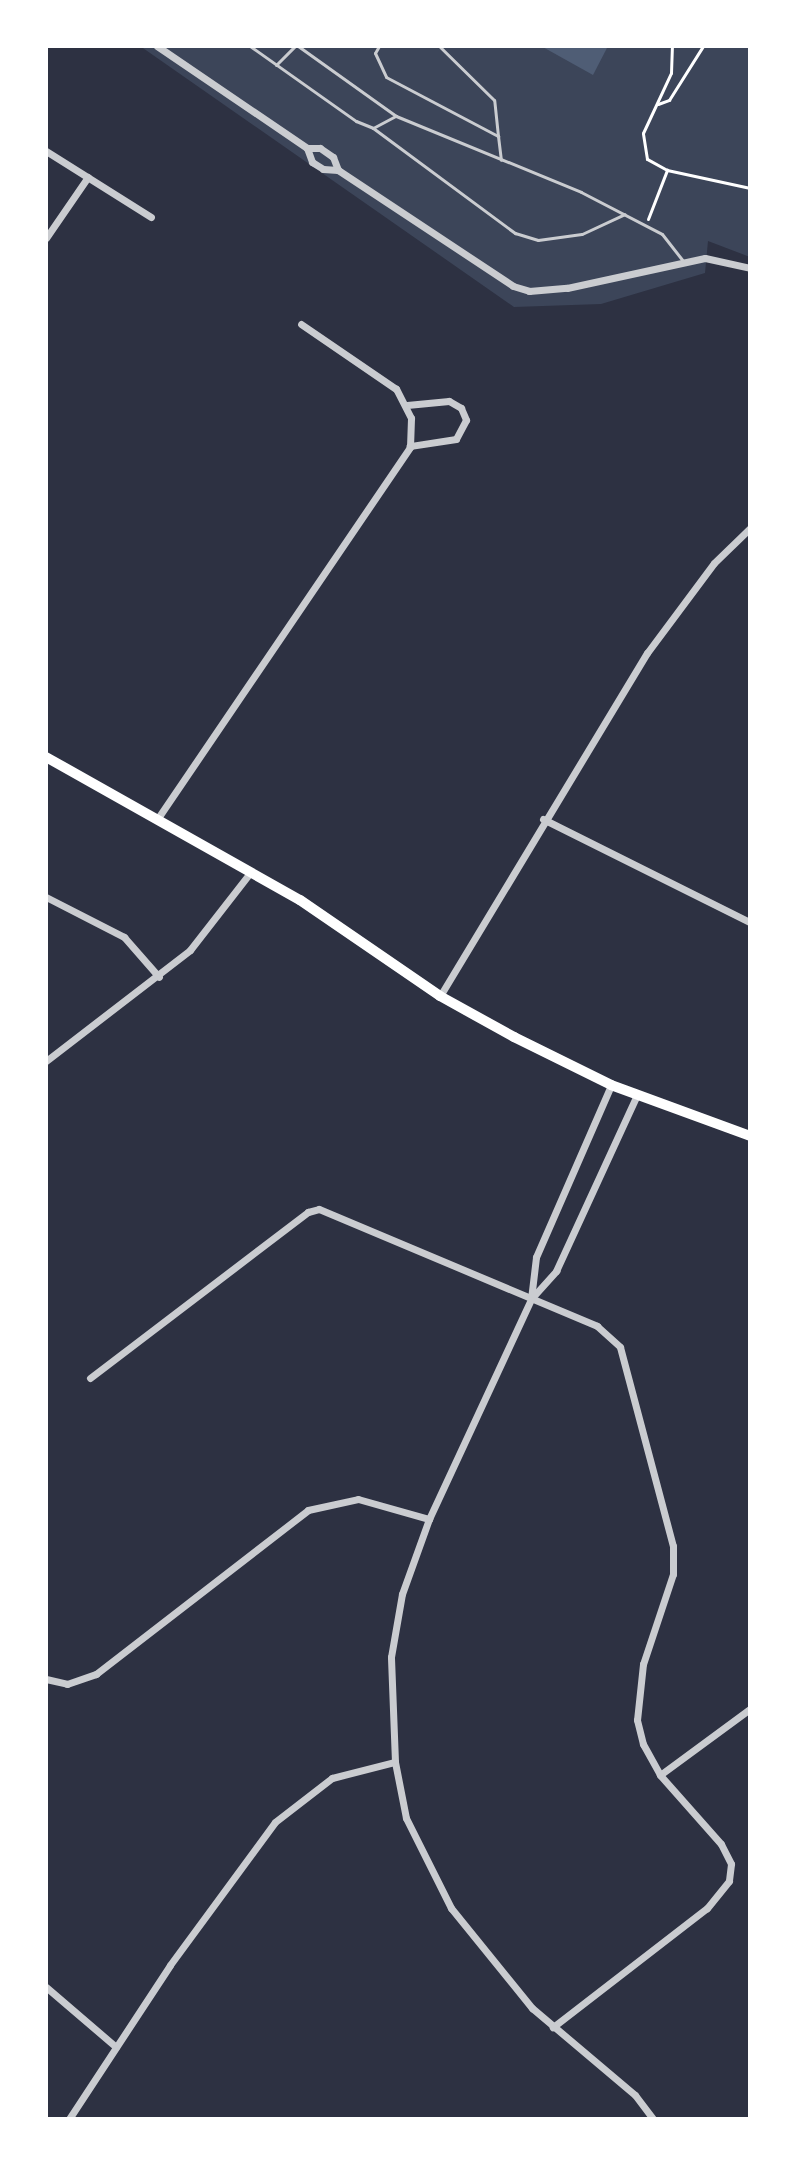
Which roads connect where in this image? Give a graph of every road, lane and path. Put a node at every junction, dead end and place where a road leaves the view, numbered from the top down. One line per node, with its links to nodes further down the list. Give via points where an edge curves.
1 (157, 46): 13 (street)
2 (250, 46): 8 (lane)
3 (296, 46): 8 (lane); 10 (lane)
4 (379, 46): 12 (lane, via 375,53 386,77)
5 (439, 46): 12 (lane, via 494,100)
6 (672, 46): 9 (path, via 671,73)
7 (703, 46): 9 (path, via 669,100)
8 (276, 65): 11 (lane)
9 (657, 104): 17 (path, via 641,147 647,159)
10 (396, 116): 11 (lane); 15 (lane)
11 (373, 128): 20 (lane, via 515,233 538,240 582,234)
12 (498, 136): 15 (lane)
13 (307, 148): 16 (street, via 320,148 333,157); 16 (street, via 312,162 332,173)
14 (46, 151): 18 (street)
15 (501, 160): 20 (lane)
16 (338, 170): 24 (street, via 479,267 529,291 567,288)
17 (667, 170): 19 (path); 22 (path)
18 (88, 177): 21 (street); 23 (street)
19 (750, 188)
20 (625, 214): 22 (lane)
21 (151, 217)
22 (646, 224): 24 (lane, via 662,234)
23 (46, 238)
24 (682, 260): 25 (street, via 723,260)
25 (750, 268)
26 (301, 324): 27 (street, via 396,389)
27 (407, 405): 28 (street); 28 (street, via 449,401 461,408 466,420 456,439)
28 (410, 446): 31 (street)
29 (750, 528): 32 (street, via 670,618)
30 (46, 757): 31 (main road)
31 (158, 818): 33 (main road)
32 (543, 819): 35 (street); 37 (street)
33 (250, 873): 36 (street, via 210,930); 37 (main road, via 389,957)
34 (46, 897): 36 (street, via 124,937)
35 (750, 922)
36 (159, 977): 38 (street)
37 (440, 996): 39 (main road)
38 (46, 1061)
39 (611, 1085): 40 (main road); 42 (street, via 536,1257)
40 (637, 1095): 41 (main road); 42 (street, via 556,1271)
41 (750, 1136)
42 (531, 1299): 43 (street, via 319,1209 308,1212); 44 (street); 48 (street, via 610,1335 632,1376 673,1546 673,1574 648,1644 636,1702 643,1744)
43 (90, 1378)
44 (429, 1519): 45 (street, via 358,1499 308,1510 96,1674 67,1684); 47 (street, via 394,1625 390,1692)
45 (46, 1679)
46 (750, 1709): 48 (street)
47 (395, 1762): 50 (street, via 406,1818 451,1908 514,1988); 51 (street, via 332,1778 275,1822)
48 (660, 1775): 50 (street, via 721,1844 731,1864 729,1881 707,1908)
49 (46, 1987): 51 (street)
50 (553, 2027): 53 (street, via 635,2095)
51 (116, 2047): 52 (street)
52 (69, 2119)
53 (653, 2119)

